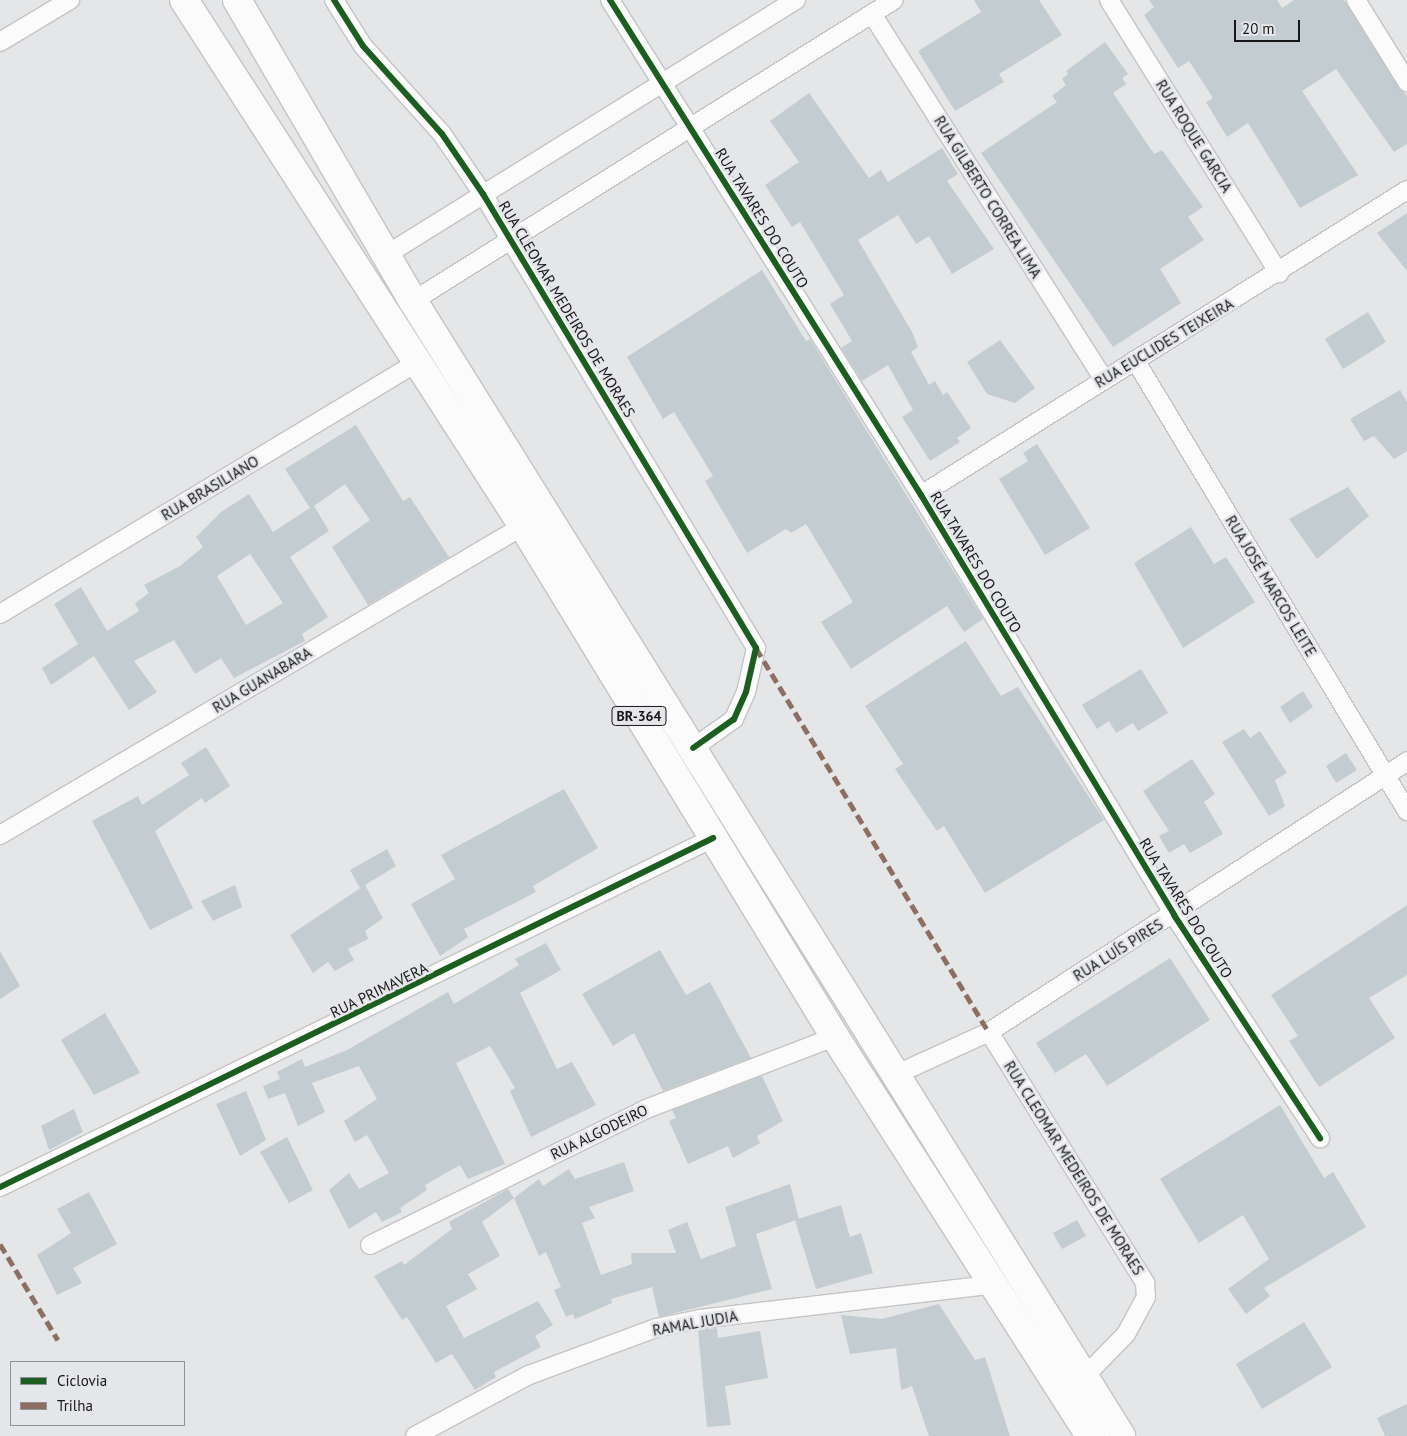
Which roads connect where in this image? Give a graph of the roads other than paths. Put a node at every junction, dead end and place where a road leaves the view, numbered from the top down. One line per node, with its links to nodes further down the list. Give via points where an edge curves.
1 (70, 0): 11 (street)
2 (184, 0): 16 (highway, BR-364)
3 (237, 0): 14 (highway, BR-364)
4 (334, 0): 18 (street, RUA CLEOMAR MEDEIROS DE MORAES, via 363,46 442,134)
5 (610, 0): 13 (street, RUA TAVARES DO COUTO)
6 (796, 0): 13 (street)
7 (894, 0): 10 (street)
8 (1109, 0): 21 (street, RUA ROQUE GARCIA)
9 (1356, 0): 12 (street)
10 (872, 14): 15 (street); 25 (street, RUA GILBERTO CORREA LIMA)
11 (0, 42)
12 (1407, 82)
13 (663, 83): 15 (street, RUA TAVARES DO COUTO); 18 (street)
14 (305, 110): 16 (highway, via 292,128); 20 (highway, BR-364)
15 (690, 127): 19 (street); 26 (street, RUA TAVARES DO COUTO)
16 (265, 129): 24 (highway, BR-364)
17 (1407, 190): 21 (street, RUA EUCLIDES TEIXEIRA)
18 (483, 194): 19 (street, RUA CLEOMAR MEDEIROS DE MORAES); 20 (street)
19 (511, 240): 22 (street); 29 (street, RUA CLEOMAR MEDEIROS DE MORAES, via 756,648 746,692 734,719)
20 (386, 255): 22 (highway, BR-364)
21 (1279, 273): 23 (street, RUA EUCLIDES TEIXEIRA)
22 (412, 301): 29 (highway, BR-364)
23 (1135, 360): 25 (street, RUA EUCLIDES TEIXEIRA); 31 (street, RUA JOSÉ MARCOS LEITE)
24 (419, 362): 27 (highway, BR-364); 28 (street, RUA BRASILIANO)
25 (1104, 379): 26 (street, RUA EUCLIDES TEIXEIRA)
26 (921, 495): 35 (street, RUA TAVARES DO COUTO)
27 (523, 526): 33 (street, RUA GUANABARA); 34 (highway, BR-364)
28 (0, 614)
29 (693, 748): 38 (highway, BR-364)
30 (1407, 762): 31 (street, RUA LUÍS PIRES)
31 (1385, 776): 32 (street, RUA JOSÉ MARCOS LEITE); 35 (street, RUA LUÍS PIRES)
32 (1407, 811)
33 (0, 835)
34 (713, 838): 37 (highway, BR-364); 40 (street, RUA PRIMAVERA)
35 (1174, 915): 36 (street, RUA LUÍS PIRES); 39 (street, RUA TAVARES DO COUTO)
36 (989, 1032): 38 (street, RUA LUÍS PIRES); 43 (street, RUA CLEOMAR MEDEIROS DE MORAES, via 1145,1283 1146,1297 1126,1334)
37 (835, 1036): 41 (street, RUA ALGODEIRO, via 646,1109); 42 (highway, BR-364)
38 (897, 1074): 43 (highway, BR-364)
39 (1320, 1138)
40 (0, 1187)
41 (370, 1245)
42 (996, 1284): 44 (street, RAMAL JUDIA, via 700,1319 656,1328 529,1375); 45 (highway, BR-364)
43 (1084, 1377): 46 (highway, BR-364)
44 (414, 1436)
45 (1090, 1436)
46 (1121, 1436)

